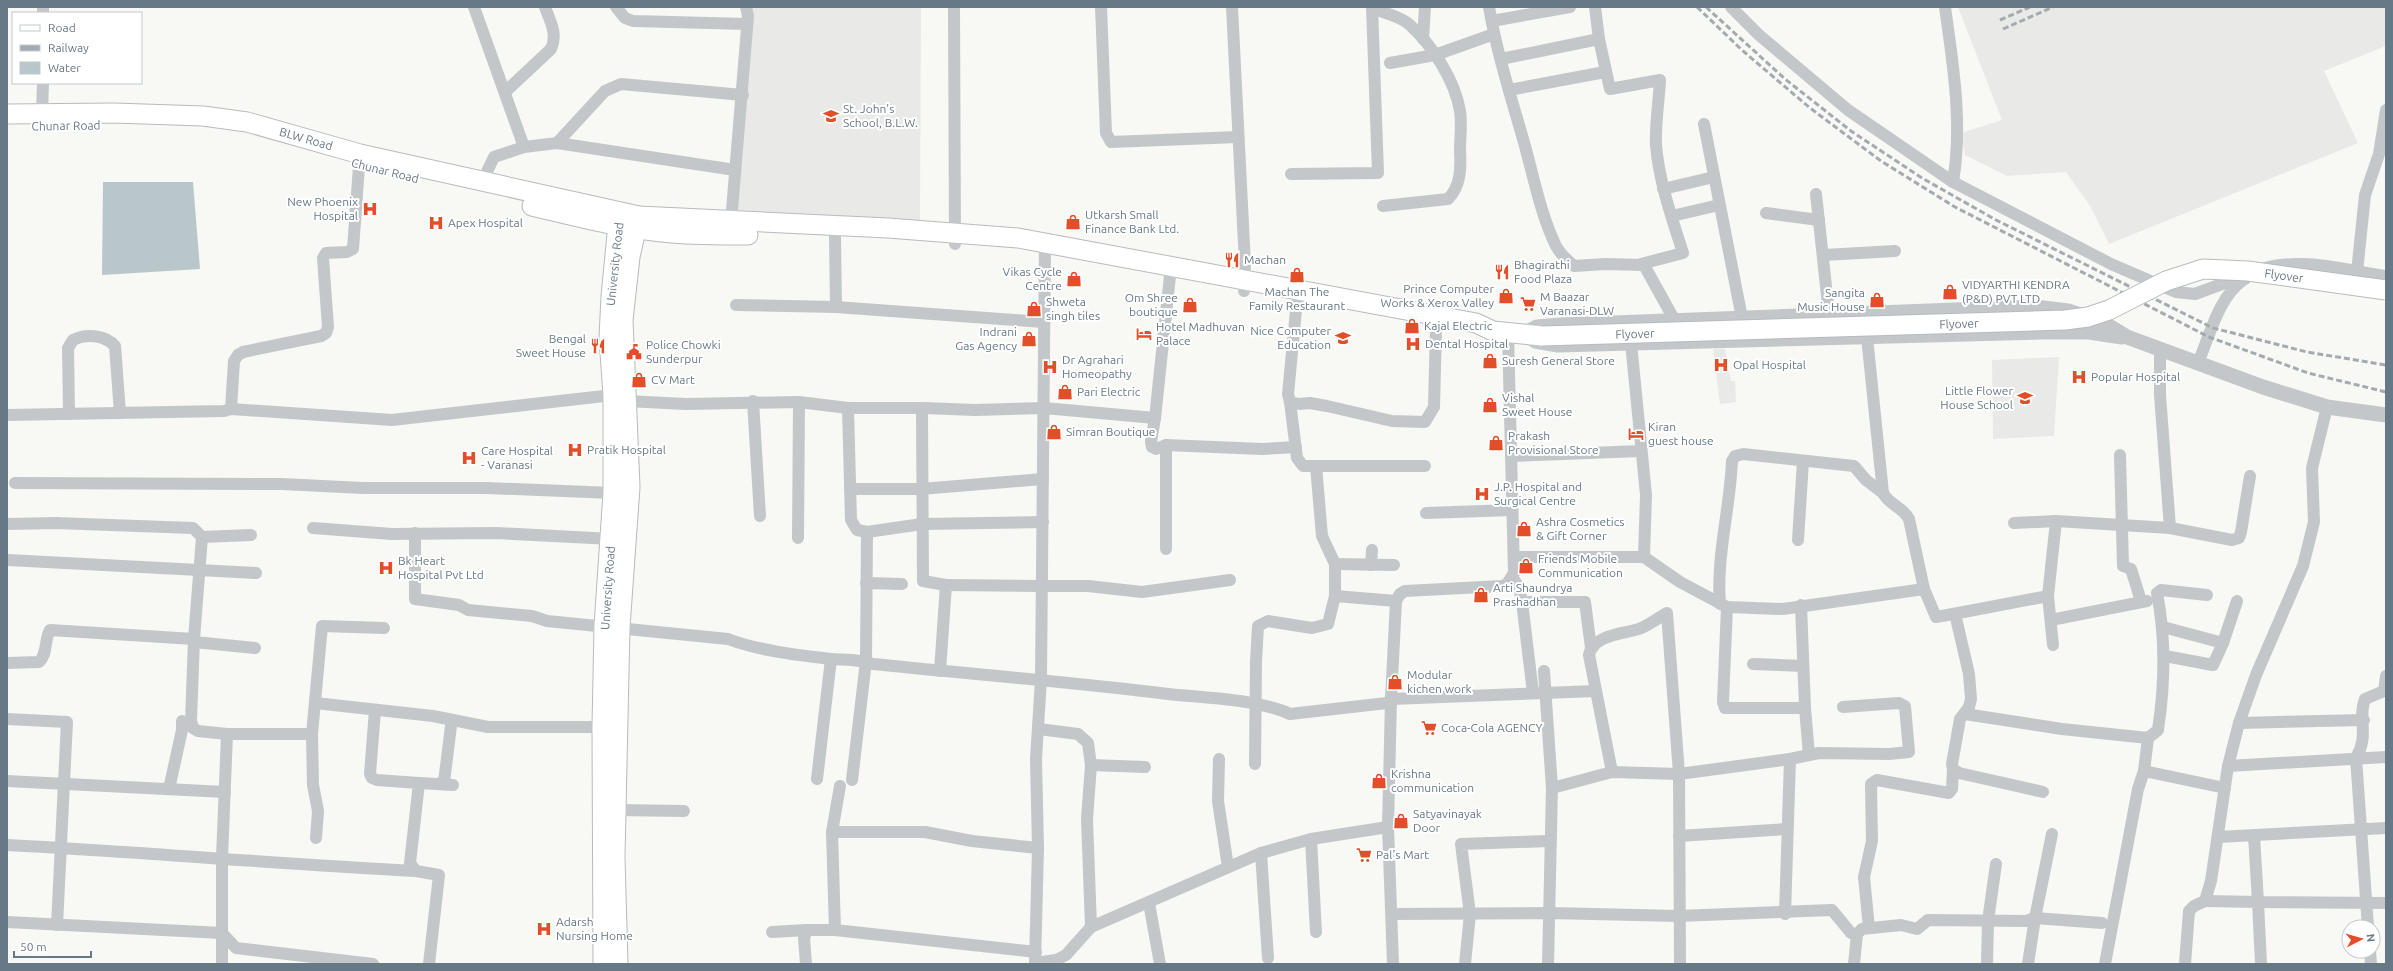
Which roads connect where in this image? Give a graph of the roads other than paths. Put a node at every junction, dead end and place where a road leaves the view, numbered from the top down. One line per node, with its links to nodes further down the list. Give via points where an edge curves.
1 (474, 7): 26 (street)
2 (545, 7): 26 (street, via 555,33 552,49)
3 (616, 7): 16 (street, via 625,18 633,21)
4 (746, 7): 16 (street)
5 (954, 7): 53 (street)
6 (1101, 7): 33 (street, via 1106,133 1112,142)
7 (1232, 7): 33 (street)
8 (1372, 7): 18 (street, via 1404,20); 38 (street, via 1378,173)
9 (1425, 7): 18 (street)
10 (1489, 7): 15 (street)
11 (1595, 7): 19 (street)
12 (1731, 7): 41 (street, via 1759,35 1848,110)
13 (1945, 7): 41 (street, via 1955,80 1957,119 1957,160)
14 (1563, 8): 15 (street)
15 (1492, 21): 17 (street)
16 (747, 24): 27 (street)
17 (1494, 34): 20 (street); 21 (street)
18 (1423, 39): 20 (street)
19 (1598, 39): 21 (street); 23 (street)
20 (1436, 55): 22 (street); 45 (street, via 1456,93 1460,113 1460,162 1455,191 1448,199)
21 (1501, 59): 25 (street)
22 (1390, 63)
23 (1605, 72): 25 (street); 42 (street, via 1610,89 1660,80 1656,144)
24 (43, 84): 30 (street)
25 (1509, 90): 57 (street, via 1538,194 1556,246 1564,258 1574,266 1583,267)
26 (504, 92): 35 (street)
27 (743, 95): 34 (street, via 617,86 605,91); 37 (street)
28 (2386, 110): 58 (street, via 2379,154 2365,195)
29 (7, 114): 30 (main road, BLW Road)
30 (42, 114): 40 (main road, BLW Road, via 169,114 247,122 360,154)
31 (1704, 124): 39 (street)
32 (7, 127): 36 (main road, Chunar Road, via 155,125 228,130)
33 (1238, 137): 62 (street)
34 (557, 143): 35 (street); 37 (street)
35 (524, 147): 40 (street, via 494,157)
36 (359, 166): 47 (main road, Chunar Road); 86 (street, via 352,249 347,252 326,253 323,258 328,327 326,333 238,355 234,361)
37 (735, 170): 51 (street)
38 (1291, 174)
39 (1714, 177): 42 (street); 44 (street)
40 (482, 182): 47 (main road, BLW Road)
41 (1953, 182): 61 (street, via 2111,264 2176,292 2194,294)
42 (1664, 189): 48 (street)
43 (1816, 194): 49 (street)
44 (1719, 205): 48 (street); 68 (street)
45 (1382, 206)
46 (1766, 213): 49 (street)
47 (597, 215): 50 (main road)
48 (1672, 216): 57 (street, via 1683,253)
49 (1819, 220): 56 (street)
50 (628, 221): 51 (main road); 52 (main road, via 707,234); 78 (main road, University Road, via 609,338)
51 (731, 222): 53 (main road)
52 (835, 237): 53 (main road); 66 (street)
53 (955, 238): 54 (main road)
54 (1044, 247): 59 (main road); 62 (main road); 70 (street)
55 (1895, 251): 56 (street)
56 (1824, 255): 67 (street)
57 (1641, 264): 69 (street, via 1648,269)
58 (2357, 272): 60 (street); 61 (street, via 2294,263 2275,264 2252,273)
59 (1170, 276): 62 (main road); 91 (street)
60 (2386, 276)
61 (2245, 279): 77 (street, via 2228,295 2222,305)
62 (1245, 286): 64 (main road); 72 (main road, via 1476,323)
63 (2386, 290): 72 (main road, Flyover, bridge, via 2248,271 2203,269 2166,281 2109,310 2088,317 2066,320 1542,336)
64 (1297, 300): 71 (main road); 81 (street, via 1288,394)
65 (736, 305): 66 (street)
66 (836, 307): 70 (street)
67 (1829, 314): 68 (street); 74 (street, via 2035,306 2068,310 2102,322)
68 (1742, 318): 69 (street)
69 (1675, 321): 72 (street, via 1560,325)
70 (1043, 322): 85 (street)
71 (1436, 327): 72 (main road, via 1477,334); 81 (street, via 1434,407 1425,422 1392,421 1327,406)
72 (1507, 333): 75 (street, via 1542,344 1558,346); 96 (street)
73 (1867, 337): 74 (street, via 2089,332); 75 (street); 106 (street)
74 (2127, 337): 76 (street)
75 (1631, 343): 94 (street)
76 (2160, 349): 77 (street); 117 (street, via 2160,395)
77 (2198, 363): 82 (street)
78 (620, 398): 79 (street, via 685,404); 86 (street, via 392,420); 105 (main road, University Road); 154 (main road, via 630,487)
79 (753, 401): 80 (street); 109 (street)
80 (799, 402): 83 (street); 122 (street)
81 (1290, 402): 93 (street)
82 (2327, 407): 90 (street); 186 (street, via 2314,456 2314,522 2303,566 2256,675)
83 (848, 408): 84 (street); 103 (street)
84 (924, 408): 85 (street); 104 (street)
85 (1044, 408): 91 (street); 101 (street)
86 (231, 409): 87 (street)
87 (120, 413): 88 (street); 88 (street, via 115,346 100,336 88,336 73,340 68,348)
88 (69, 414): 89 (street)
89 (7, 415)
90 (2386, 415)
91 (1156, 418): 92 (street, via 1152,447 1156,449)
92 (1166, 445): 93 (street, via 1262,449); 125 (street)
93 (1296, 447): 98 (street, via 1297,458 1303,466)
94 (1641, 451): 96 (street); 127 (street, via 1646,495)
95 (2120, 455): 115 (street)
96 (1511, 456): 107 (street)
97 (1803, 461): 106 (street, via 1854,466 1866,480); 124 (street); 151 (street, via 1743,454 1735,456 1732,461 1730,503 1719,574)
98 (1316, 466): 99 (street); 130 (street, via 1322,536)
99 (1425, 466)
100 (2250, 476): 117 (street, via 2239,538 2232,540)
101 (1044, 479): 104 (street); 111 (street)
102 (15, 483): 105 (street, via 282,484)
103 (850, 489): 104 (street); 118 (street, via 853,526 857,530)
104 (922, 489): 114 (street)
105 (613, 493): 123 (main road, University Road)
106 (1883, 493): 141 (street, via 1888,501 1909,519)
107 (1512, 510): 108 (street); 128 (street)
108 (1426, 513)
109 (760, 516)
110 (2056, 521): 112 (street); 115 (street); 144 (street)
111 (1043, 522): 114 (street); 140 (street)
112 (2014, 523)
113 (7, 524): 121 (street, via 69,523 193,528)
114 (922, 524): 118 (street); 139 (street, via 923,581)
115 (2122, 526): 117 (street); 149 (street, via 2123,566 2131,569)
116 (313, 528): 119 (street, via 392,534)
117 (2170, 528)
118 (867, 532): 137 (street)
119 (415, 533): 123 (street, via 496,533); 154 (street, via 415,599 459,606 468,610)
120 (251, 535): 121 (street)
121 (202, 538): 133 (street)
122 (798, 538)
123 (612, 539): 154 (main road, University Road)
124 (1798, 540)
125 (1166, 549)
126 (1372, 550): 132 (street)
127 (1644, 557): 128 (street); 151 (street, via 1680,582)
128 (1515, 558): 135 (street)
129 (8, 560): 133 (street)
130 (1335, 564): 132 (street); 143 (street)
131 (1394, 565): 132 (street)
132 (1371, 566)
133 (199, 571): 134 (street); 157 (street)
134 (256, 573)
135 (1512, 577): 146 (street, via 1502,586 1405,591); 148 (street, via 1519,587)
136 (1230, 580): 140 (street, via 1142,592 1088,586)
137 (866, 583): 138 (street); 164 (street)
138 (902, 584)
139 (946, 585): 140 (street); 168 (street)
140 (1040, 586): 171 (street)
141 (1924, 589): 150 (street); 152 (street, via 1936,617)
142 (2207, 594): 145 (street, via 2161,590 2157,593)
143 (1335, 596): 146 (street); 178 (street, via 1328,624 1312,628 1268,621 1258,626)
144 (2048, 596): 152 (street); 153 (street)
145 (2158, 599): 149 (street); 155 (street)
146 (1396, 601): 176 (street)
147 (2237, 601): 158 (street)
148 (1522, 602): 161 (street, via 1585,602); 175 (street)
149 (2141, 602): 153 (street)
150 (1802, 605): 151 (street, via 1783,609); 167 (street)
151 (1724, 606): 180 (street, via 1724,708)
152 (1953, 614): 182 (street, via 1957,621 1970,683 1971,703)
153 (2051, 620): 159 (street)
154 (612, 627): 163 (street, via 728,639 747,646); 188 (main road, University Road); 219 (main road)
155 (2163, 627): 158 (street); 162 (street)
156 (384, 628): 177 (street, via 322,626)
157 (194, 640): 160 (street); 165 (street, via 50,630 45,634 44,656 39,662); 190 (street, via 191,721 193,728 198,731)
158 (2223, 643): 162 (street, via 2213,665)
159 (2053, 645)
160 (255, 648)
161 (1591, 648): 172 (street, via 1589,655); 205 (street, via 1599,641 1641,628 1667,613)
162 (2164, 656): 192 (street, via 2158,730)
163 (831, 659): 164 (street); 206 (street)
164 (866, 661): 168 (street, via 873,664); 207 (street)
165 (7, 663)
166 (1753, 664): 167 (street)
167 (1803, 666): 180 (street)
168 (940, 671): 171 (street)
169 (1544, 671): 174 (street)
170 (2386, 676): 173 (street)
171 (1041, 679): 178 (street); 189 (street)
172 (1596, 691): 174 (street); 204 (street)
173 (2385, 691): 184 (street, via 2365,699 2362,707)
174 (1546, 692): 175 (street); 214 (street)
175 (1533, 693): 176 (street)
176 (1391, 699): 178 (street, via 1387,703 1290,714 1276,708); 221 (street)
177 (315, 704): 181 (street); 191 (street)
178 (1256, 705): 198 (street)
179 (1843, 706): 193 (street, via 1899,703 1905,706 1909,752)
180 (1805, 708): 193 (street)
181 (375, 710): 188 (street, via 433,716 488,727); 210 (street, via 370,774 372,778)
182 (1965, 714): 192 (street, via 2062,730); 202 (street, via 1960,719)
183 (7, 719): 209 (street, via 67,722)
184 (2364, 720): 186 (street); 195 (street, via 2362,748)
185 (182, 721): 216 (street)
186 (2239, 723): 200 (street)
187 (451, 726): 211 (street, via 444,782)
188 (602, 727): 270 (main road, University Road)
189 (1039, 729): 199 (street, via 1078,734 1083,737 1088,743); 235 (street, via 1036,759)
190 (227, 734): 191 (street); 217 (street)
191 (312, 734): 230 (street, via 313,785 318,811)
192 (2148, 738): 203 (street)
193 (1809, 755): 197 (street)
194 (2386, 757): 195 (street)
195 (2356, 758): 200 (street); 224 (street)
196 (1220, 759): 239 (street, via 1218,801)
197 (1790, 759): 205 (street); 223 (street)
198 (1255, 764)
199 (1091, 765): 201 (street); 257 (street, via 1087,819)
200 (2228, 766): 215 (street)
201 (1145, 767)
202 (1953, 769): 218 (street, via 1959,773); 258 (street, via 1952,790 1949,792 1877,780 1872,784 1872,841 1864,877)
203 (2144, 771): 215 (street); 281 (street, via 2138,789)
204 (1612, 772): 205 (street); 214 (street)
205 (1679, 774): 228 (street)
206 (817, 779)
207 (852, 780)
208 (7, 781): 209 (street)
209 (65, 783): 216 (street); 234 (street)
210 (419, 783): 211 (street); 240 (street, via 410,863)
211 (438, 784): 212 (street)
212 (453, 785)
213 (840, 786): 225 (street)
214 (1552, 788): 232 (street)
215 (2225, 788): 229 (street)
216 (169, 789): 217 (street)
217 (225, 792): 237 (street)
218 (2043, 792)
219 (616, 810): 220 (street); 271 (main road)
220 (684, 811)
221 (1388, 827): 231 (street); 247 (street)
222 (2386, 828): 224 (street)
223 (1786, 829): 228 (street); 249 (street)
224 (2360, 830): 227 (street); 245 (street)
225 (832, 832): 235 (street, via 925,832 972,841); 260 (street)
226 (2052, 834): 251 (street)
227 (2254, 835): 229 (street); 242 (street)
228 (1679, 836): 250 (street)
229 (2218, 836): 241 (street, via 2212,882)
230 (316, 838)
231 (1311, 839): 236 (street); 262 (street)
232 (1550, 841): 246 (street); 248 (street, via 1461,844)
233 (7, 845): 234 (street)
234 (63, 848): 237 (street); 256 (street)
235 (1038, 848): 266 (street)
236 (1261, 853): 239 (street); 265 (street)
237 (222, 858): 240 (street, via 274,864); 263 (street)
238 (1996, 864): 253 (street)
239 (1228, 867): 243 (street)
240 (416, 870): 269 (street, via 436,872 440,879)
241 (2205, 901): 242 (street); 282 (street, via 2194,906 2190,912)
242 (2258, 902): 245 (street); 283 (street)
243 (1149, 903): 257 (street); 273 (street)
244 (2386, 903): 245 (street)
245 (2366, 904): 252 (street)
246 (1549, 913): 248 (street); 250 (street); 276 (street)
247 (1392, 914): 248 (street); 274 (street)
248 (1470, 914): 275 (street)
249 (1785, 914): 250 (street); 264 (street, via 1832,910)
250 (1679, 916): 277 (street)
251 (2035, 918): 253 (street, via 2026,921); 255 (street); 280 (street)
252 (2367, 919)
253 (1988, 921): 258 (street, via 1928,920 1917,929 1901,925); 279 (street)
254 (7, 922): 256 (street)
255 (2102, 923)
256 (58, 925): 263 (street)
257 (1091, 927): 266 (street, via 1066,955 1056,960)
258 (1869, 928): 278 (street, via 1858,931)
259 (807, 930): 260 (street); 261 (street); 272 (street, via 804,938)
260 (835, 930): 266 (street)
261 (772, 932)
262 (1316, 932)
263 (222, 933): 267 (street); 268 (street, via 236,948)
264 (1851, 933)
265 (1268, 958)
266 (1036, 960)
267 (222, 964)
268 (373, 964)
269 (429, 964)
270 (603, 964)
271 (618, 964)
272 (806, 964)
273 (1160, 964)
274 (1393, 964)
275 (1465, 964)
276 (1548, 964)
277 (1680, 964)
278 (1854, 964)
279 (1987, 964)
280 (2028, 964)
281 (2105, 964)
282 (2184, 964)
283 (2261, 964)

